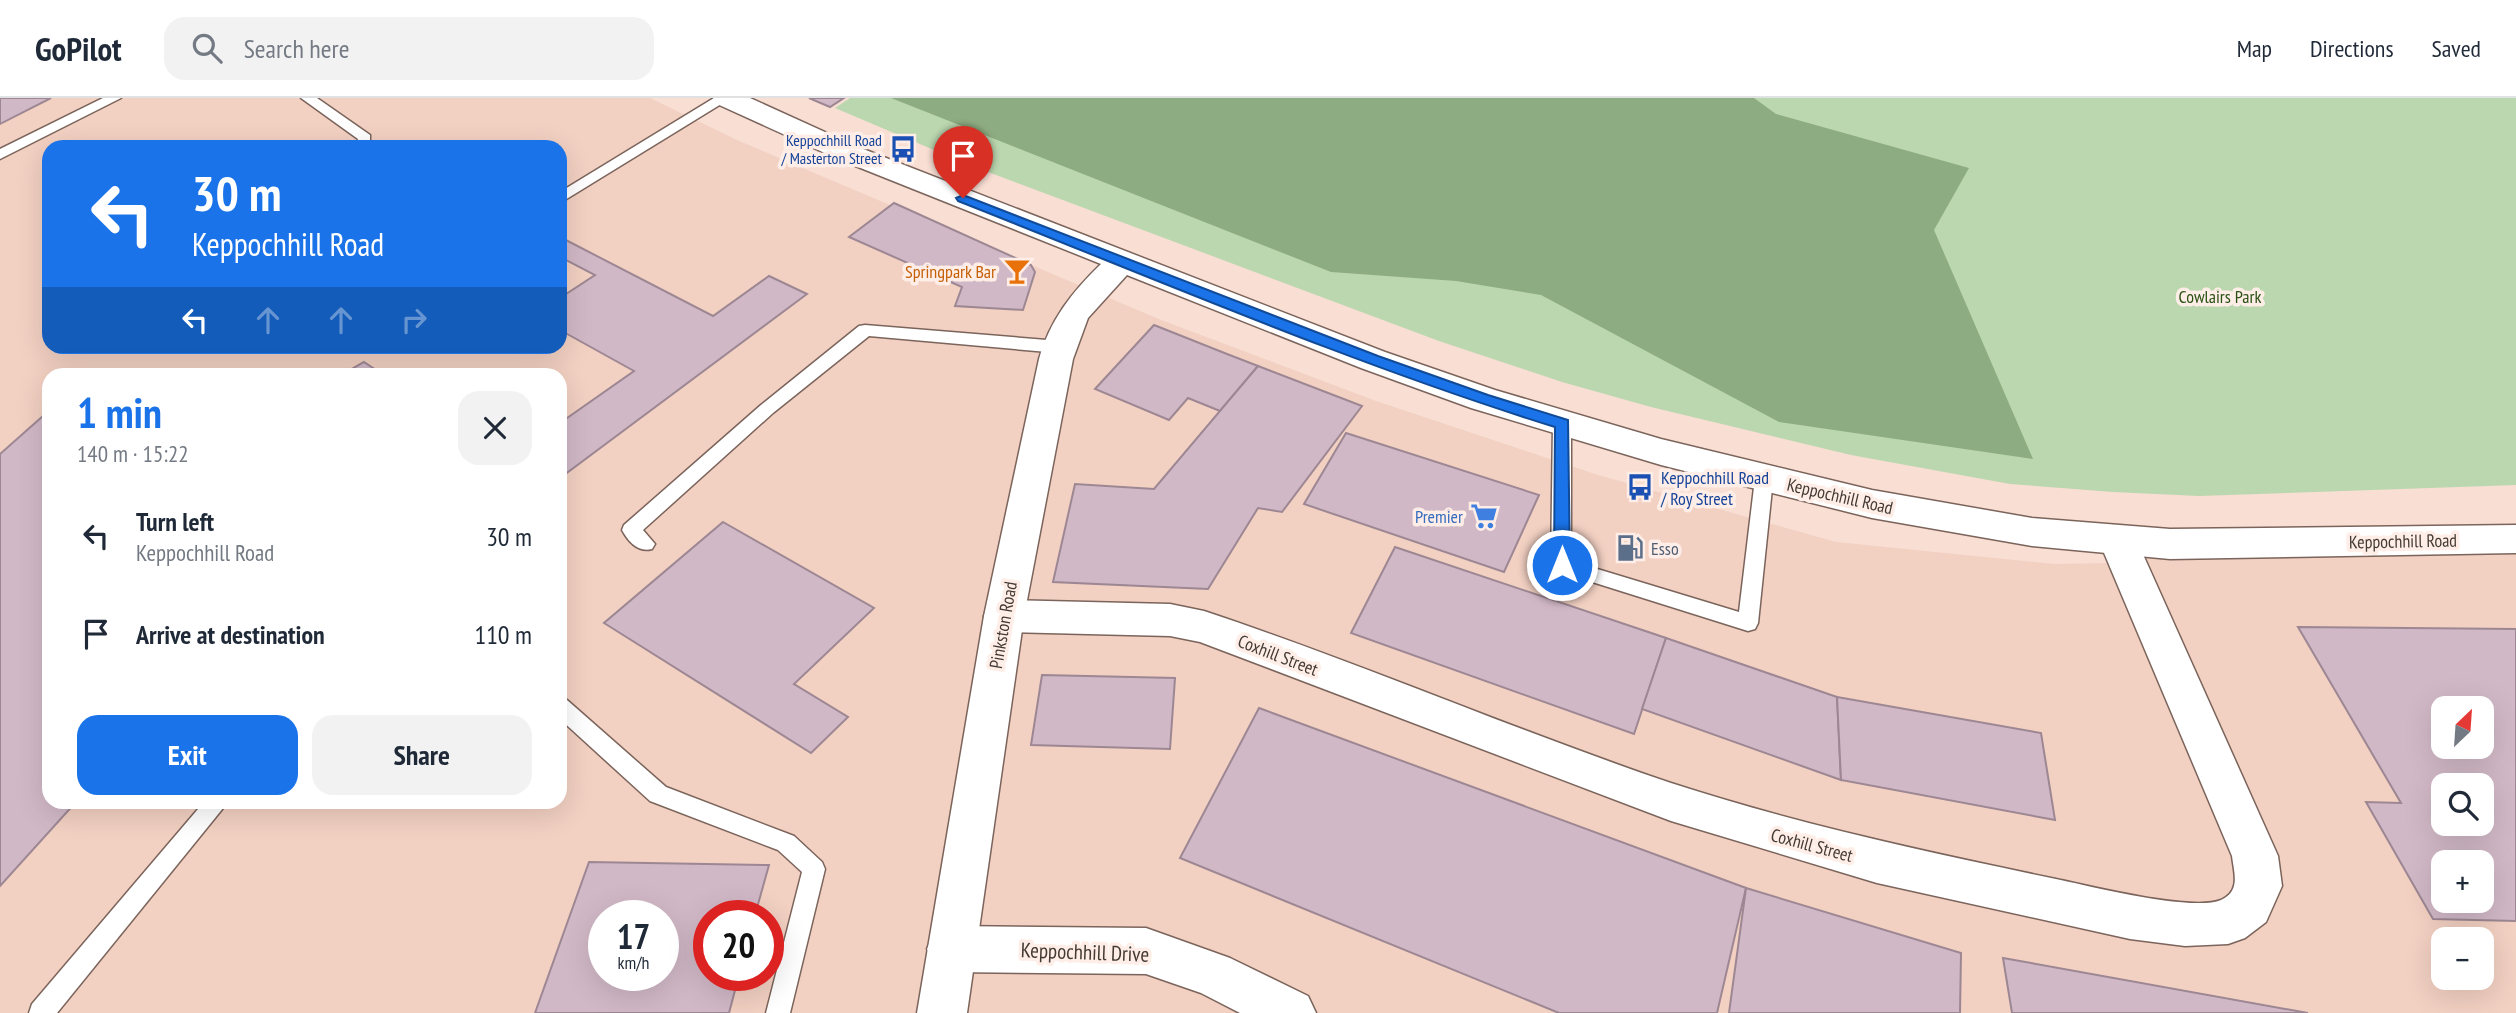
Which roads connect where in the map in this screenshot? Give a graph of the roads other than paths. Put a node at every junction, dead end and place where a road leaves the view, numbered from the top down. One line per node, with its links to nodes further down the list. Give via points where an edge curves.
1 (114, 98): 5 (lane)
2 (308, 98): 4 (lane)
3 (725, 98): 6 (lane); 7 (street, Keppochhill Road, via 848,153)
4 (365, 140)
5 (0, 155)
6 (567, 194)
7 (1122, 262): 8 (street, Pinkston Road, via 1079,304); 9 (street, Keppochhill Road, via 1407,372)
8 (1059, 347): 13 (lane, via 865,330 767,409 631,530); 14 (street, Pinkston Road)
9 (1562, 424): 10 (street, Keppochhill Road); 10 (lane, via 1562,565 1748,623)
10 (1764, 479): 12 (street, Keppochhill Road, via 1967,522)
11 (2516, 539): 12 (street, Keppochhill Road)
12 (2118, 541): 14 (street, Coxhill Street, via 2255,856 2259,886 2249,907 2228,922 2185,924 2130,917 1877,862 1763,831 1583,771 1204,627 1170,620)
13 (645, 544)
14 (1004, 616): 17 (street, Pinkston Road)
15 (567, 712): 19 (lane, via 658,794 786,842 814,869)
16 (211, 809): 18 (lane)
17 (951, 949): 20 (street, Pinkston Road); 21 (street, Keppochhill Drive, via 1146,951 1213,974)
18 (41, 1013)
19 (778, 1013)
20 (943, 1013)
21 (1291, 1013)

